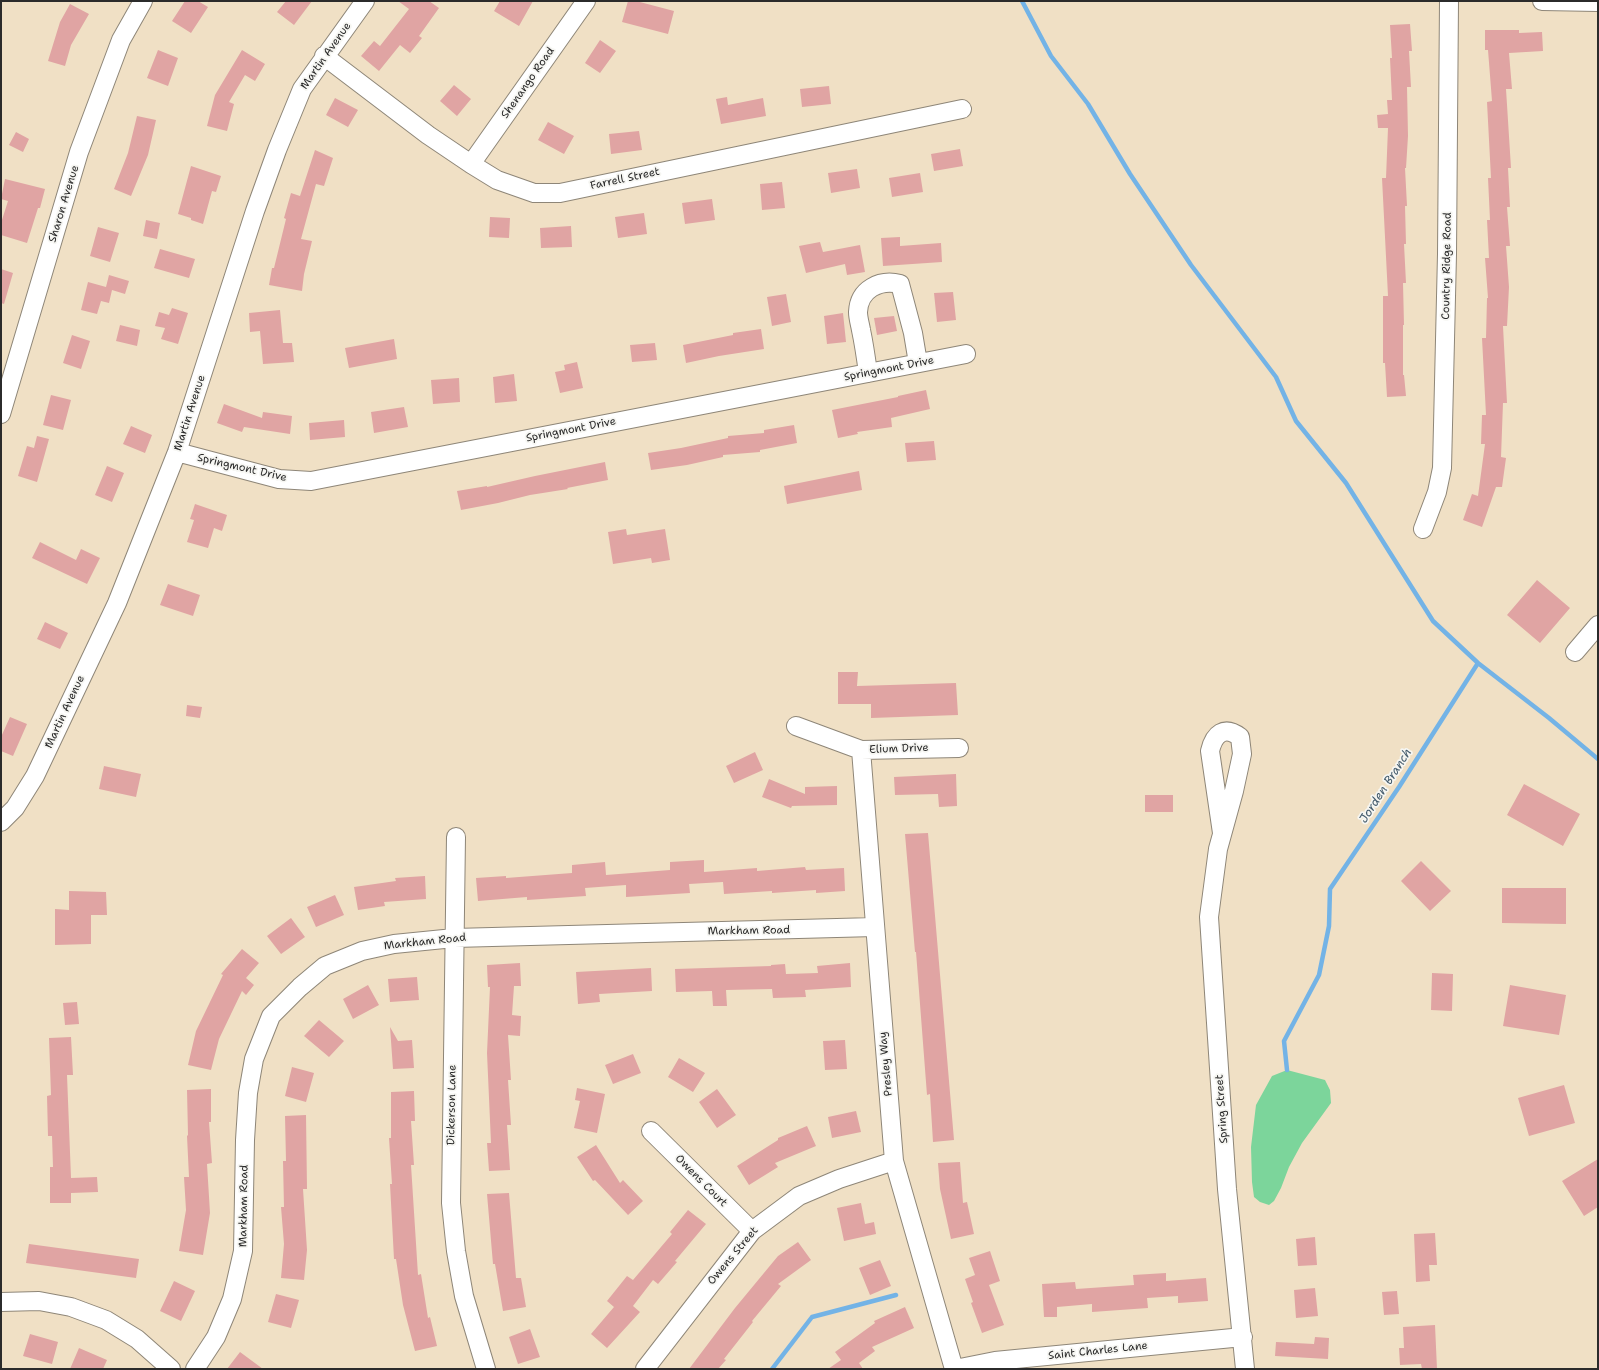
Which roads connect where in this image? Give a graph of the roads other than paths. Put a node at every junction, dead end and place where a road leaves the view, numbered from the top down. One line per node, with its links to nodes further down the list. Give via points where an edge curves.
1 (143, 1): 13 (street, Sharon Avenue, via 121,40 79,152)
2 (365, 1): 7 (street, Martin Avenue)
3 (586, 1): 9 (street, Shenango Road)
4 (1449, 1): 15 (street, Country Ridge Road, via 1442,468 1437,492)
5 (1542, 1): 6 (street)
6 (1598, 2)
7 (324, 56): 9 (street, Farrell Street); 14 (street, Martin Avenue, via 302,89 277,150 252,219)
8 (962, 109): 9 (street, Farrell Street, via 560,193 534,193 497,180)
9 (470, 164)
10 (966, 354): 11 (street, Springmont Drive)
11 (918, 363): 12 (street, Springmont Drive); 12 (street, via 900,284 892,282 876,285 867,290 861,299 858,312)
12 (868, 373): 14 (street, Springmont Drive, via 311,481 279,479)
13 (1, 414)
14 (177, 452): 21 (street, Martin Avenue, via 117,603 39,769 15,808)
15 (1423, 529)
16 (1598, 625): 17 (street)
17 (1575, 652)
18 (796, 726): 20 (street, Elium Drive)
19 (959, 748): 20 (street, Elium Drive)
20 (862, 750): 24 (street, Presley Way)
21 (1, 822)
22 (456, 837): 25 (street, Dickerson Lane)
23 (1220, 841): 30 (street, Spring Street, via 1209,917 1227,1189)
24 (875, 927): 25 (street, Markham Road); 27 (street, Presley Way)
25 (454, 938): 32 (street, Markham Road, via 388,945 362,951 325,966 271,1016 254,1059 248,1093 244,1251 232,1299 216,1337); 33 (street, Dickerson Lane, via 451,1203 464,1296)
26 (651, 1131): 28 (street, Owens Court)
27 (894, 1161): 28 (street, Owens Street, via 839,1179 799,1196); 35 (street, Presley Way)
28 (752, 1231): 34 (street, Owens Street)
29 (1, 1302): 31 (street, via 38,1301 71,1307 106,1320 137,1339)
30 (1242, 1337): 35 (street, Saint Charles Lane, via 996,1361); 36 (street, Spring Street)
31 (171, 1369)
32 (194, 1369)
33 (486, 1369)
34 (644, 1369)
35 (954, 1369)
36 (1245, 1369)

